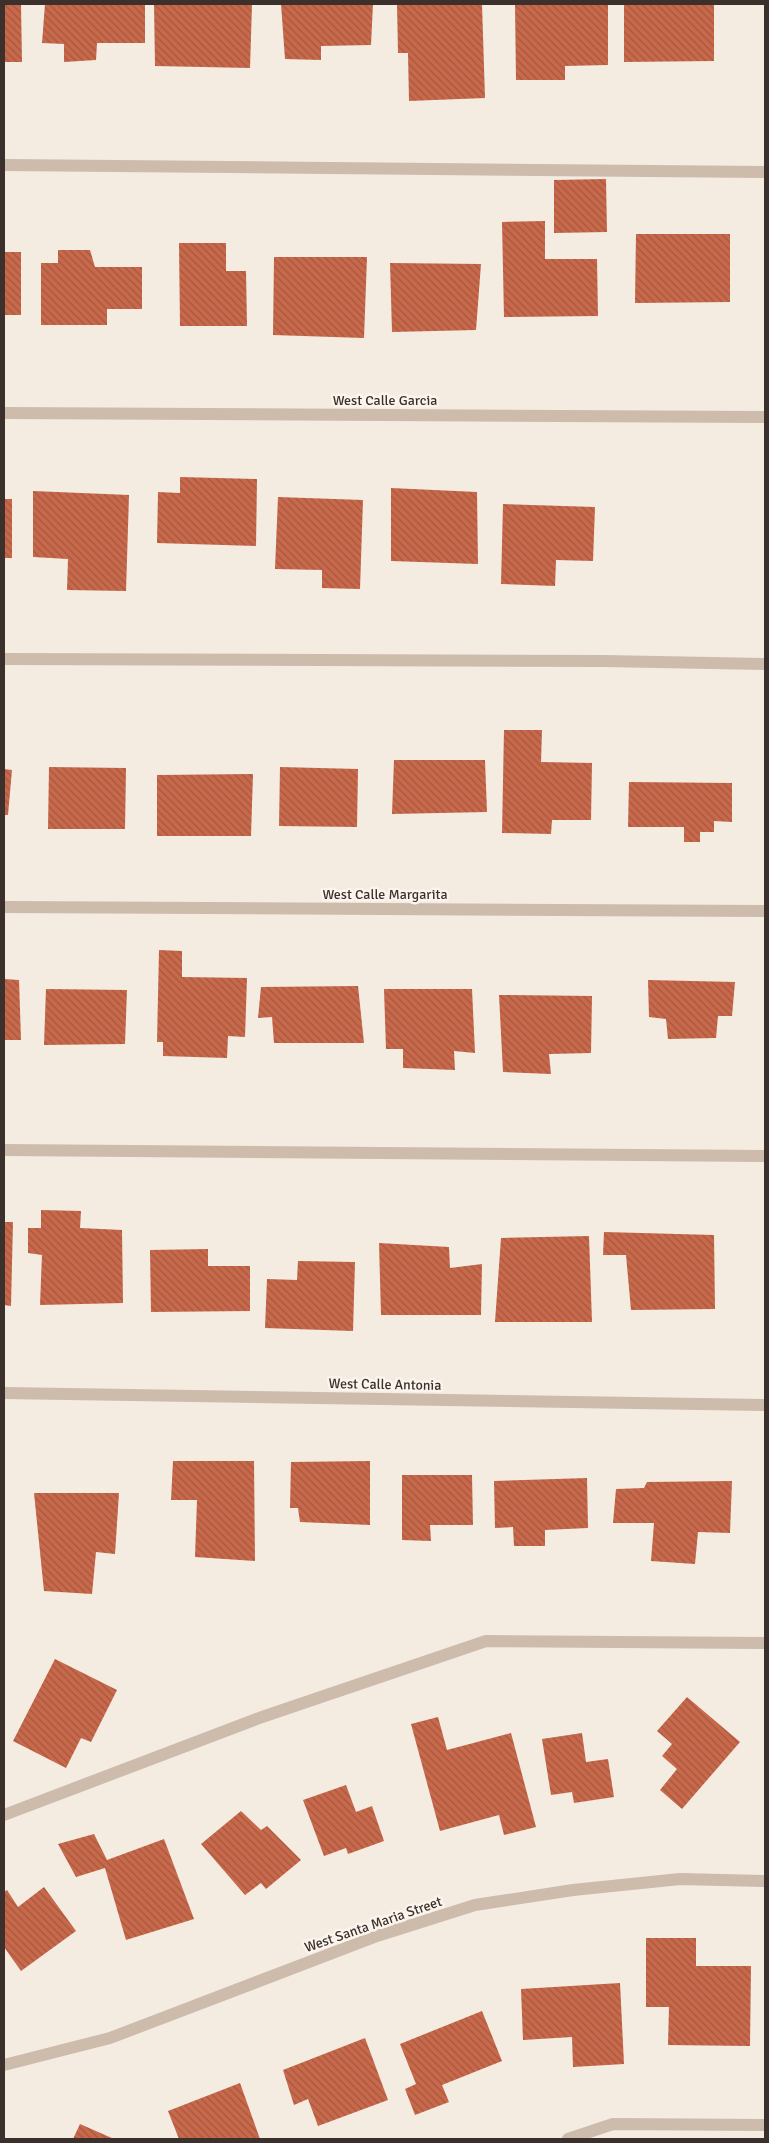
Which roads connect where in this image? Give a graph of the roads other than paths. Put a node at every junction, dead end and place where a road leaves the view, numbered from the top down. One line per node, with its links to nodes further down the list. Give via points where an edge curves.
1 (4, 165): 2 (street)
2 (765, 172)
3 (4, 413): 4 (street, West Calle Garcia)
4 (765, 417)
5 (4, 659): 6 (street)
6 (765, 664)
7 (4, 907): 8 (street, West Calle Margarita)
8 (765, 911)
9 (4, 1150): 10 (street)
10 (765, 1156)
11 (4, 1392): 12 (street, West Calle Antonia)
12 (765, 1405)
13 (765, 1643): 14 (street, via 486,1641 262,1717)
14 (4, 1815)
15 (765, 1881): 16 (street, West Santa Maria Street, via 680,1879 474,1905 377,1936 110,2038)
16 (4, 2065)
17 (765, 2125): 18 (street, via 613,2124)
18 (568, 2139)

